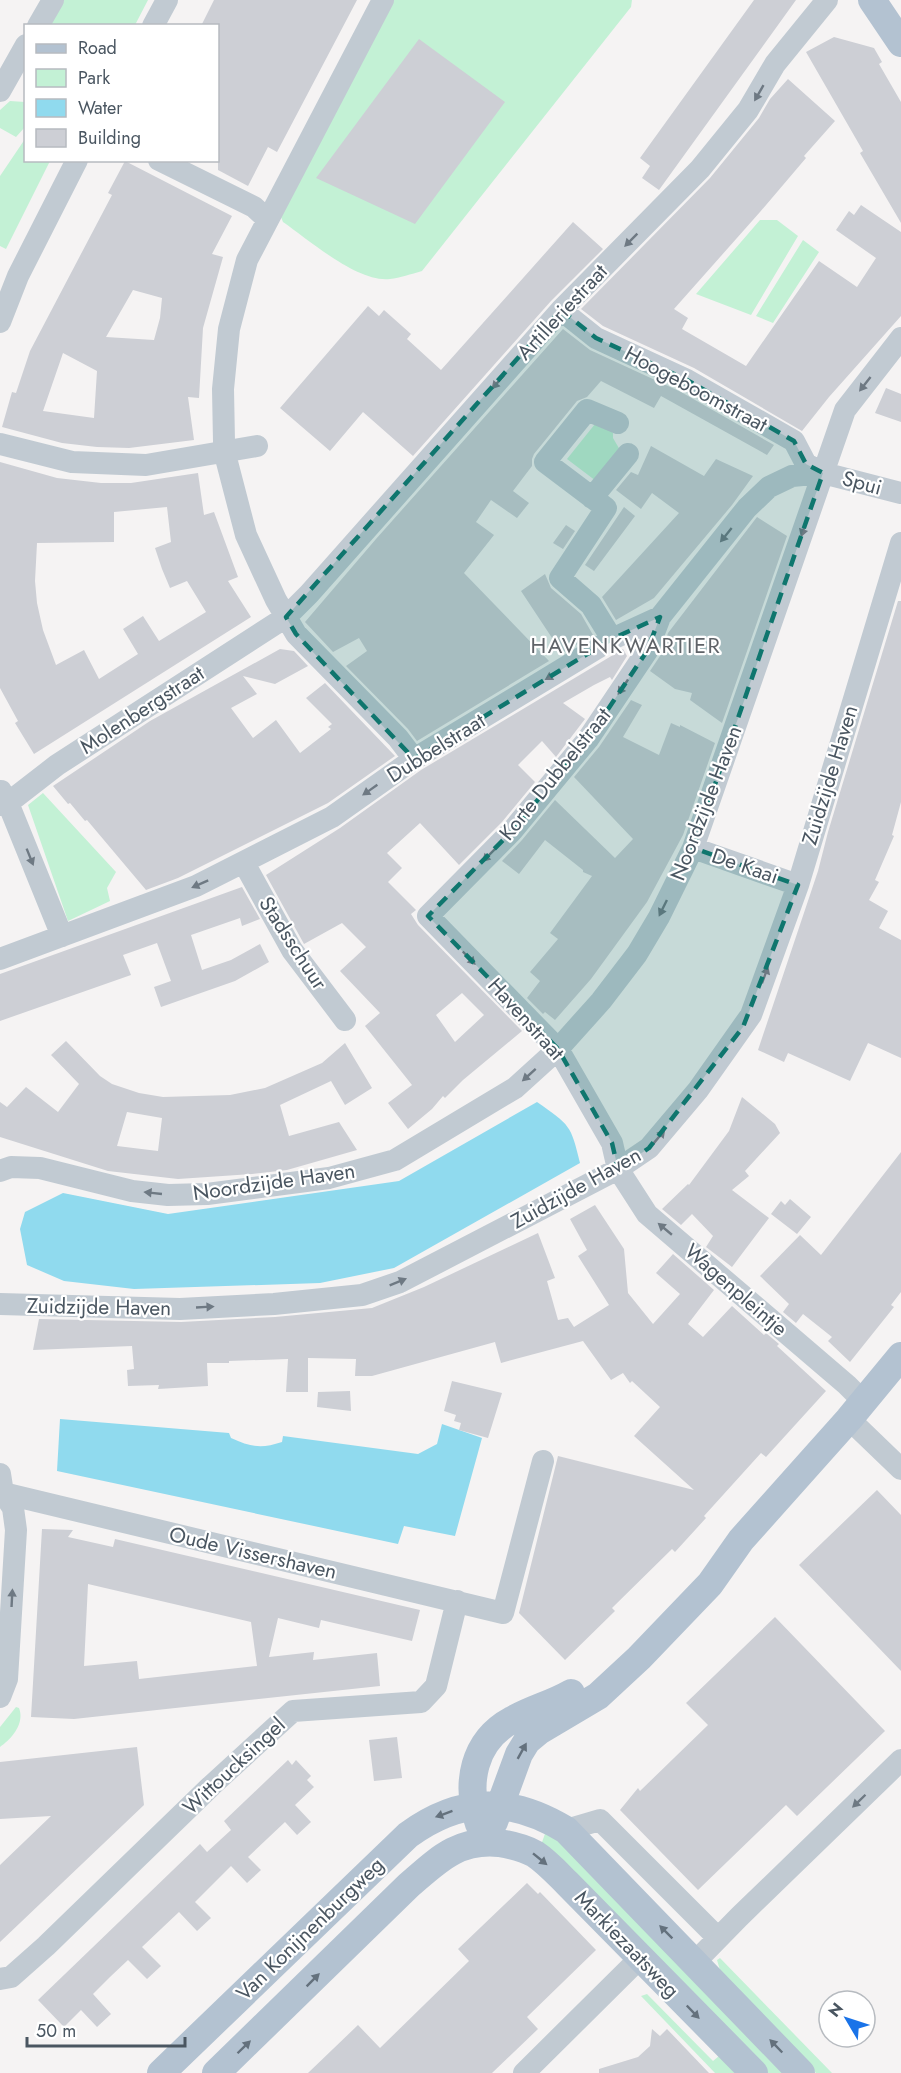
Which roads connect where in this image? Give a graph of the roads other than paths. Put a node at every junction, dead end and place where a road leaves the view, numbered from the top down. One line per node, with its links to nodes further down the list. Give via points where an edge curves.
1 (53, 0): 6 (street)
2 (167, 0): 7 (street)
3 (383, 0): 13 (street)
4 (826, 0): 14 (street, Artilleriestraat, one-way to 14, via 775,64 748,110 700,169)
5 (872, 0): 8 (main road)
6 (39, 24)
7 (154, 24)
8 (901, 43)
9 (24, 50): 10 (street)
10 (11, 86)
11 (76, 162): 15 (street, via 18,276)
12 (163, 162): 13 (street, via 254,207)
13 (267, 219): 20 (street, via 247,261 229,329 223,389)
14 (561, 310): 22 (street, Hoogeboomstraat, via 596,338 687,380 794,441 806,464); 26 (street, Artilleriestraat, one-way to 26)
15 (0, 322)
16 (901, 338): 22 (street, Noordzijde Haven, one-way to 22, via 845,410)
17 (618, 423): 24 (street, via 587,410 545,462)
18 (0, 444): 20 (street, via 72,462 146,465)
19 (257, 446): 20 (street)
20 (226, 452): 26 (street, via 246,535)
21 (628, 454): 24 (street)
22 (823, 473): 23 (street, Spui); 27 (street, Dubbelstraat, one-way to 27, via 792,476 769,487 747,507); 31 (street, Noordzijde Haven, one-way to 31)
23 (901, 493)
24 (592, 498): 28 (street, via 606,508 560,578 591,605)
25 (901, 543): 33 (street, Zuidzijde Haven)
26 (286, 617): 29 (street, via 296,634); 30 (street, Molenbergstraat)
27 (660, 617): 28 (street, Dubbelstraat); 34 (street, Korte Dubbelstraat, one-way to 34, via 647,651 588,739 512,831)
28 (612, 639): 29 (street, Dubbelstraat, one-way to 29)
29 (414, 759): 32 (street, Dubbelstraat, one-way to 32, via 332,817)
30 (3, 799): 35 (street, one-way to 35)
31 (693, 848): 33 (street, De Kaai); 38 (street, Noordzijde Haven, one-way to 38, via 637,954)
32 (244, 863): 35 (street, Dubbelstraat, one-way to 35, via 196,886); 37 (street, Stadsschuur, via 292,950)
33 (798, 885): 39 (street, Zuidzijde Haven, one-way to 33, via 649,1148 698,1090 751,1015)
34 (428, 916): 38 (street, Havenstraat, one-way to 38)
35 (62, 936): 36 (street, Dubbelstraat)
36 (0, 959)
37 (345, 1020)
38 (558, 1049): 39 (street, Havenstraat, via 612,1143); 40 (street, Noordzijde Haven, one-way to 40, via 515,1088 395,1160 329,1178 207,1194 168,1195 132,1191 40,1168 11,1167)
39 (618, 1169): 41 (street, Zuidzijde Haven, one-way to 39, via 180,1309 362,1295 400,1282); 43 (street, Wagenpleintje, one-way to 39, via 847,1385 647,1214)
40 (0, 1171)
41 (0, 1304)
42 (901, 1356): 43 (main road)
43 (856, 1410): 45 (street, Wagenpleintje); 47 (main road)
44 (543, 1461): 48 (street, Oude Vissershaven, via 504,1612)
45 (901, 1469)
46 (1, 1488): 48 (street, Oude Vissershaven); 49 (street, one-way to 46, via 7,1679 16,1530 13,1508)
47 (741, 1540): 51 (main road, one-way to 47, via 527,1741 598,1696 617,1679 710,1584); 52 (main road, via 698,1572 587,1683 561,1699 510,1720 493,1733 474,1769)
48 (457, 1601): 58 (street, Wittoucksingel, via 436,1686 420,1702 292,1711 46,1946 11,1977)
49 (0, 1697)
50 (901, 1760): 55 (street, one-way to 55)
51 (502, 1805): 52 (main road, Van Konijnenburgweg); 53 (main road, Markiezaatsweg, via 541,1817); 54 (main road)
52 (473, 1806): 54 (main road); 59 (main road, Van Konijnenburgweg, one-way to 59, via 426,1821 408,1835)
53 (566, 1830): 55 (street, via 600,1820); 57 (main road, Markiezaatsweg, one-way to 53)
54 (485, 1842): 56 (main road, Markiezaatsweg, one-way to 56, via 518,1847 538,1857); 60 (main road, Van Konijnenburgweg, one-way to 54, via 409,1885 455,1849)
55 (718, 1938): 57 (street)
56 (640, 1958): 61 (street); 62 (main road, Markiezaatsweg, one-way to 62)
57 (695, 1962): 63 (main road, Markiezaatsweg, one-way to 57)
58 (0, 1979)
59 (161, 2073)
60 (216, 2073)
61 (524, 2073)
62 (754, 2073)
63 (801, 2073)

